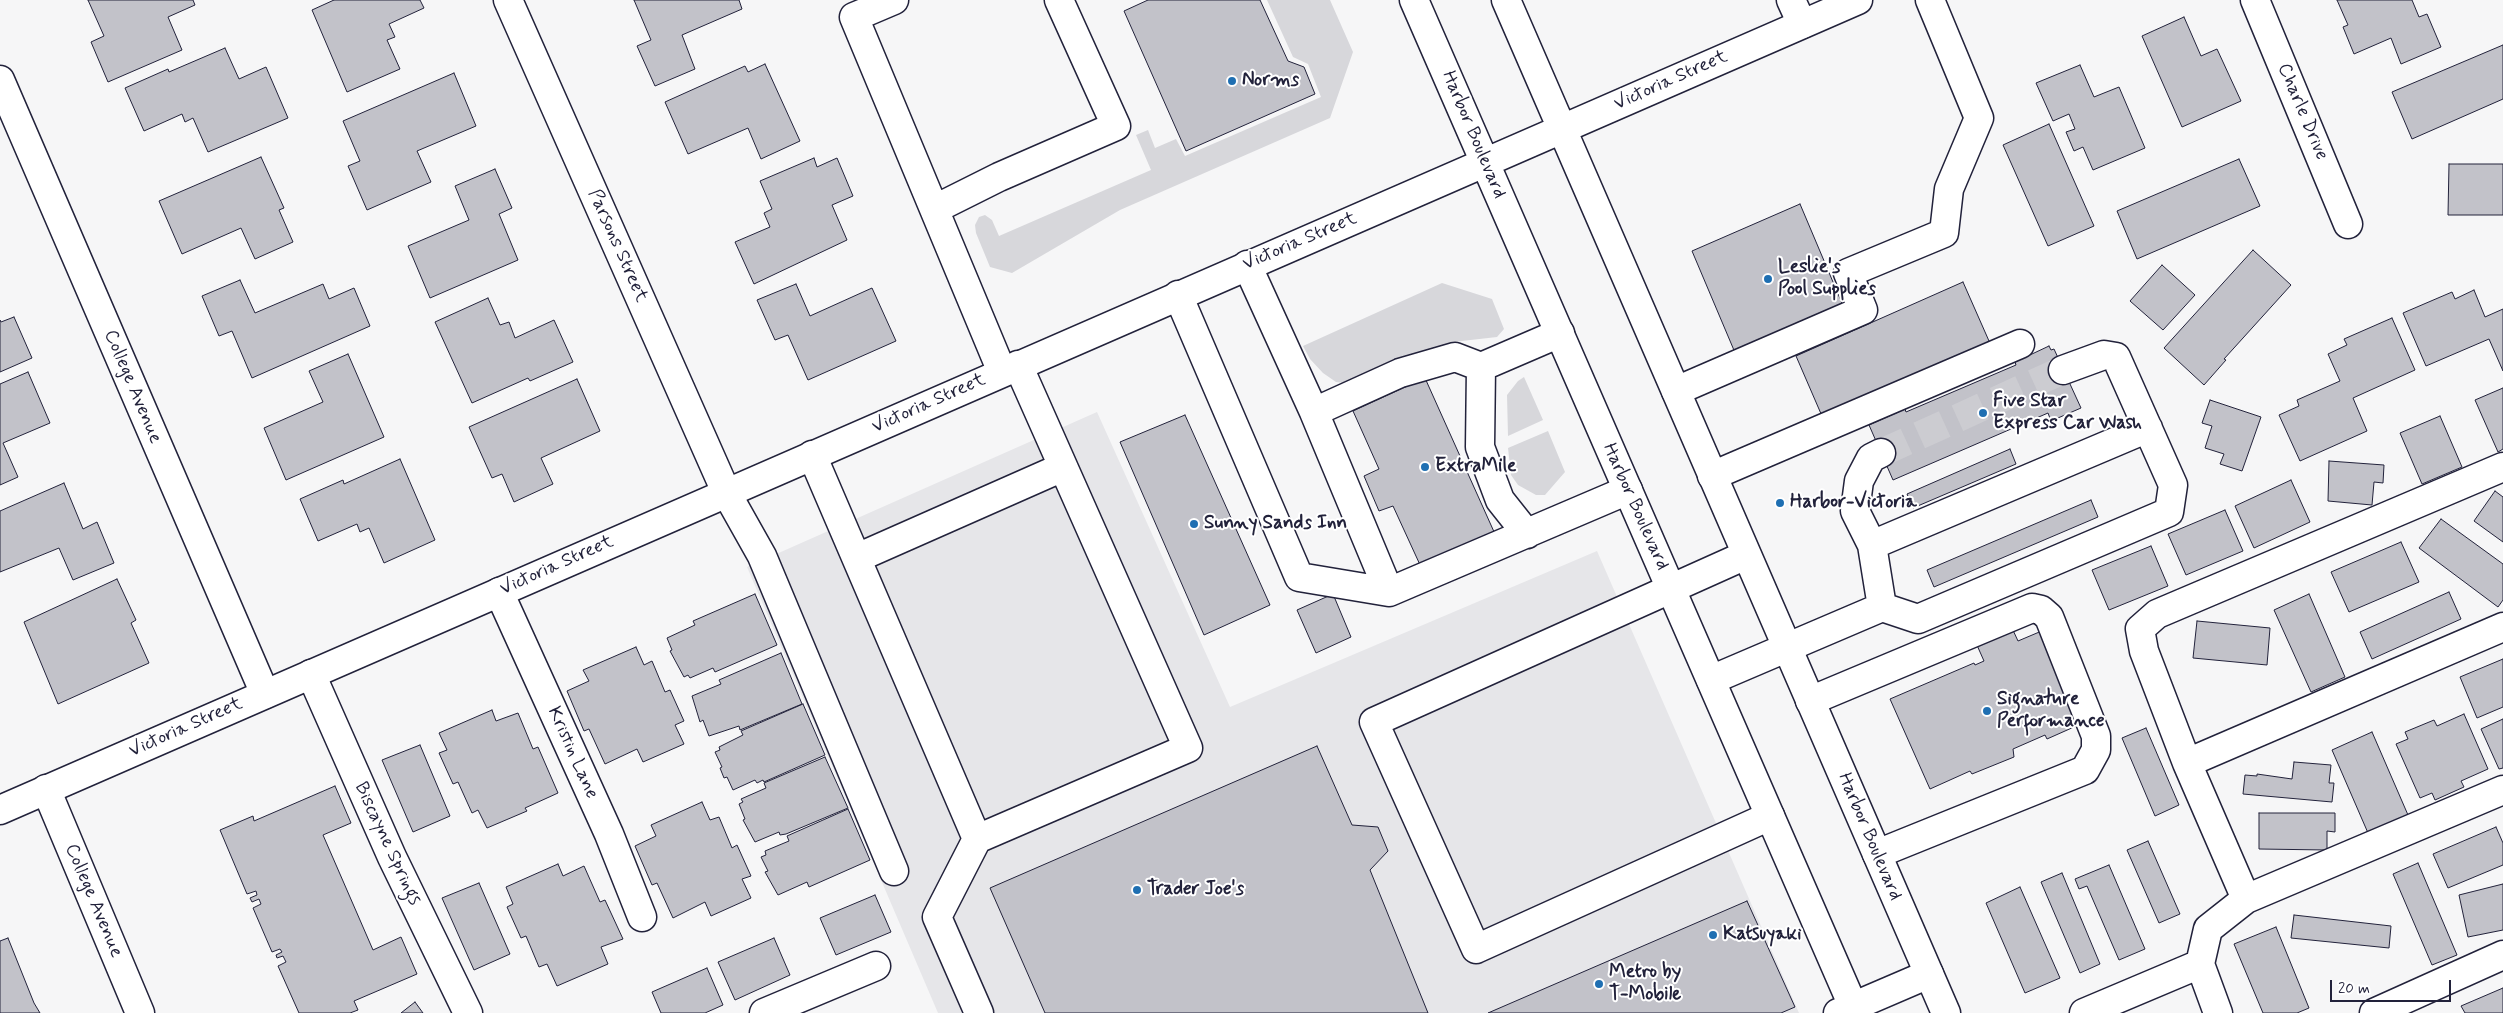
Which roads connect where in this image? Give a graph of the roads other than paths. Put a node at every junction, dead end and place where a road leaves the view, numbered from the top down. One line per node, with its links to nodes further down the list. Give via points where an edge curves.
1 (508, 0): 31 (main road, Parsons Street)
2 (894, 0): 13 (main road, via 854,17)
3 (1059, 0): 13 (main road, via 1116,126)
4 (1414, 0): 12 (main road, Harbor Boulevard)
5 (1506, 0): 11 (main road, Harbor Boulevard)
6 (1858, 0): 9 (main road, Victoria Street)
7 (1930, 0): 22 (main road, via 1979,118 1949,189 1944,233 1848,273 1863,310)
8 (2255, 0): 14 (main road, Charle Drive)
9 (1797, 12): 11 (main road, Victoria Street)
10 (0, 80): 44 (main road, College Avenue)
11 (1562, 129): 12 (main road, Victoria Street); 22 (main road, Harbor Boulevard)
12 (1485, 162): 15 (main road, Victoria Street); 17 (main road, Harbor Boulevard)
13 (935, 209): 20 (main road)
14 (2348, 224)
15 (1246, 266): 16 (main road, Victoria Street); 23 (main road)
16 (1178, 295): 20 (main road, Victoria Street); 38 (main road, via 1299,576)
17 (1560, 333): 19 (main road); 30 (main road, Harbor Boulevard)
18 (2020, 344): 29 (main road)
19 (1481, 367): 23 (main road, via 1455,357 1400,373); 32 (main road, via 1480,446 1500,500)
20 (1010, 368): 26 (main road, Victoria Street); 27 (main road)
21 (2063, 370): 24 (main road, via 2104,355 2116,357)
22 (1676, 391): 29 (main road, Harbor Boulevard)
23 (1314, 412): 38 (main road)
24 (2148, 428): 33 (main road); 39 (main road, via 2173,485 2169,512 1918,619)
25 (1881, 453): 33 (main road, via 1871,458 1859,481 1855,511)
26 (812, 455): 31 (main road, Victoria Street); 35 (main road)
27 (1064, 467): 35 (main road); 51 (main road, via 1188,748)
28 (2503, 467): 46 (main road, via 2157,614 2140,629 2144,651)
29 (1712, 476): 34 (main road, Harbor Boulevard)
30 (1628, 490): 32 (main road); 36 (main road, Harbor Boulevard)
31 (726, 492): 37 (main road, Victoria Street); 53 (main road, Parsons Street, via 762,556)
32 (1527, 534): 38 (main road)
33 (1872, 544): 39 (main road)
34 (1746, 555): 36 (main road); 41 (main road, Harbor Boulevard)
35 (857, 558): 51 (main road)
36 (1671, 589): 43 (main road, Harbor Boulevard); 50 (main road, via 1374,722 1476,949)
37 (499, 592): 42 (main road, Victoria Street); 55 (main road, Kristin Lane)
38 (1389, 592)
39 (1882, 607): 41 (main road)
40 (2503, 627): 46 (main road)
41 (1787, 648): 43 (main road); 45 (main road, Harbor Boulevard)
42 (311, 674): 44 (main road, Victoria Street); 63 (main road, Biscayne Springs, via 392,857)
43 (1711, 680): 50 (main road, Harbor Boulevard)
44 (265, 694): 47 (main road, Victoria Street)
45 (1810, 701): 52 (main road, Harbor Boulevard); 52 (main road, via 2032,608 2042,610 2049,617 2096,736 2096,750 2085,770)
46 (2187, 763): 54 (main road)
47 (46, 790): 49 (main road, Victoria Street); 62 (main road, College Avenue)
48 (2503, 790): 54 (main road)
49 (0, 810)
50 (1770, 816): 60 (main road, Harbor Boulevard)
51 (977, 839): 65 (main road, via 937,917)
52 (1877, 854): 59 (main road, Harbor Boulevard)
53 (894, 871)
54 (2246, 898): 57 (main road, via 2208,929)
55 (642, 917)
56 (2503, 956): 68 (main road)
57 (2200, 964): 66 (main road); 67 (main road)
58 (876, 966): 64 (main road)
59 (1929, 974): 60 (main road); 61 (main road, Harbor Boulevard)
60 (1849, 1011)
61 (1939, 1011)
62 (140, 1013)
63 (468, 1013)
64 (764, 1013)
65 (979, 1013)
66 (2084, 1013)
67 (2218, 1013)
68 (2374, 1013)

